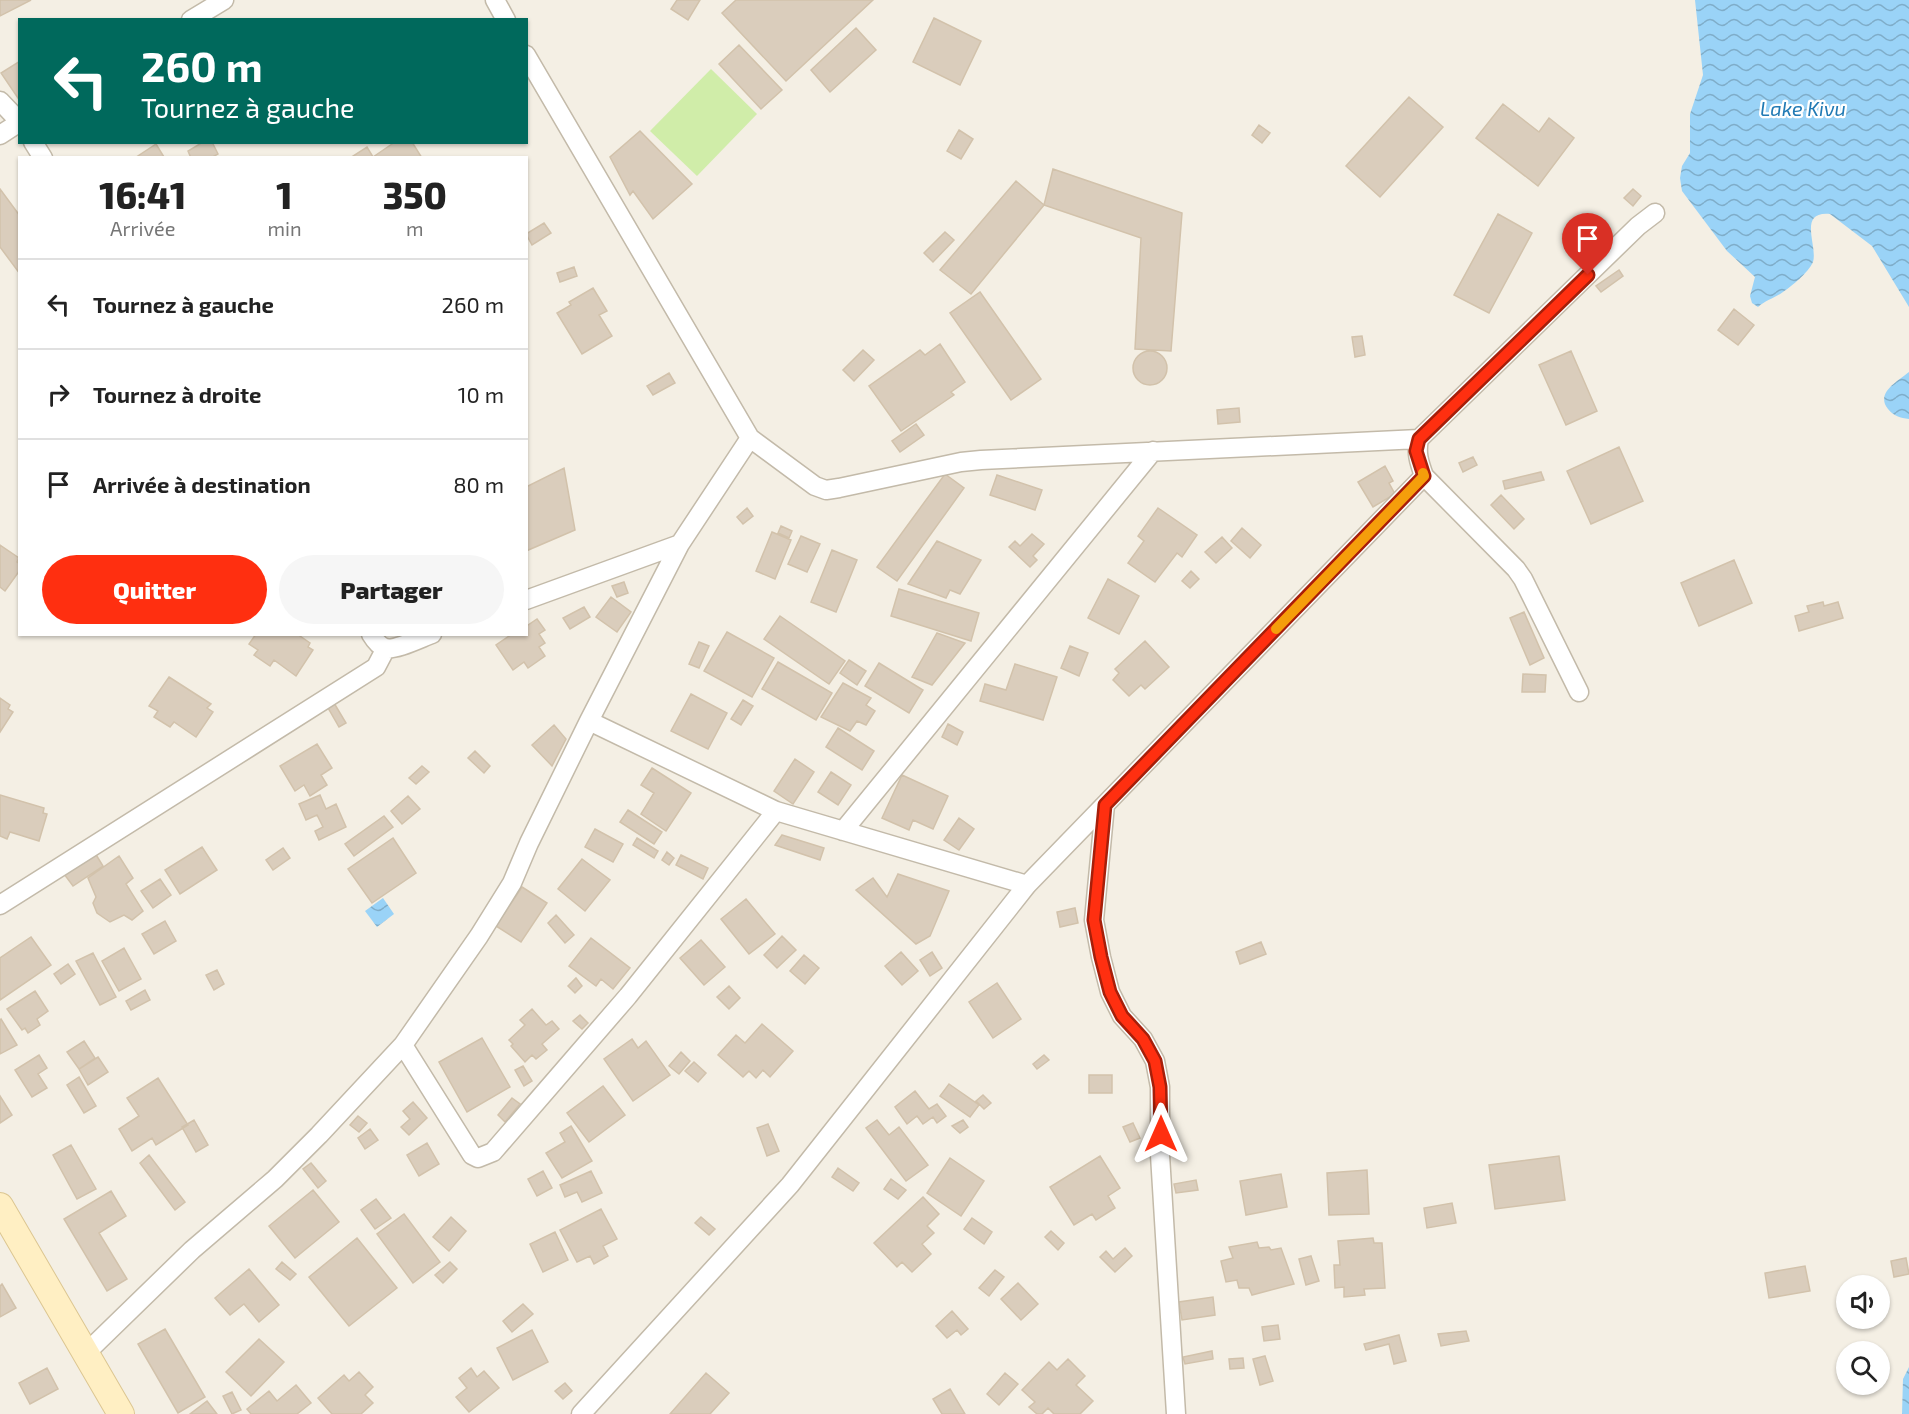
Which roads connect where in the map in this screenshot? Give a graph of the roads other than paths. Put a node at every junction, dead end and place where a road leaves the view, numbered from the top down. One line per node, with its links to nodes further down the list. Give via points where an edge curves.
1 (224, 0): 3 (street)
2 (495, 0): 4 (street)
3 (194, 18)
4 (505, 18)
5 (528, 58): 11 (street)
6 (0, 100): 7 (street)
7 (18, 120)
8 (18, 123): 9 (street)
9 (0, 135)
10 (1655, 213): 12 (street)
11 (750, 438): 13 (street, via 826,490 971,460); 15 (street)
12 (1419, 439): 13 (street); 14 (street, via 1416,451)
13 (1153, 451): 24 (street)
14 (1424, 476): 20 (street, via 1520,574); 22 (street)
15 (680, 544): 16 (street); 21 (street)
16 (528, 599)
17 (372, 636): 19 (street)
18 (427, 636): 19 (street)
19 (386, 648): 26 (street, via 376,668)
20 (1579, 692)
21 (589, 721): 23 (street); 27 (street, via 512,883)
22 (1105, 805): 25 (street); 32 (street, via 1094,920 1110,992 1122,1016 1143,1039 1155,1061 1160,1087 1160,1155)
23 (776, 812): 24 (street); 27 (street, via 628,996 493,1152 478,1158 472,1155)
24 (843, 831): 25 (street)
25 (1027, 885): 31 (street, via 790,1185)
26 (0, 905)
27 (403, 1045): 29 (street, via 319,1136 192,1250)
28 (0, 1206): 29 (street)
29 (86, 1354): 30 (street)
30 (121, 1414)
31 (581, 1414)
32 (1176, 1414)

